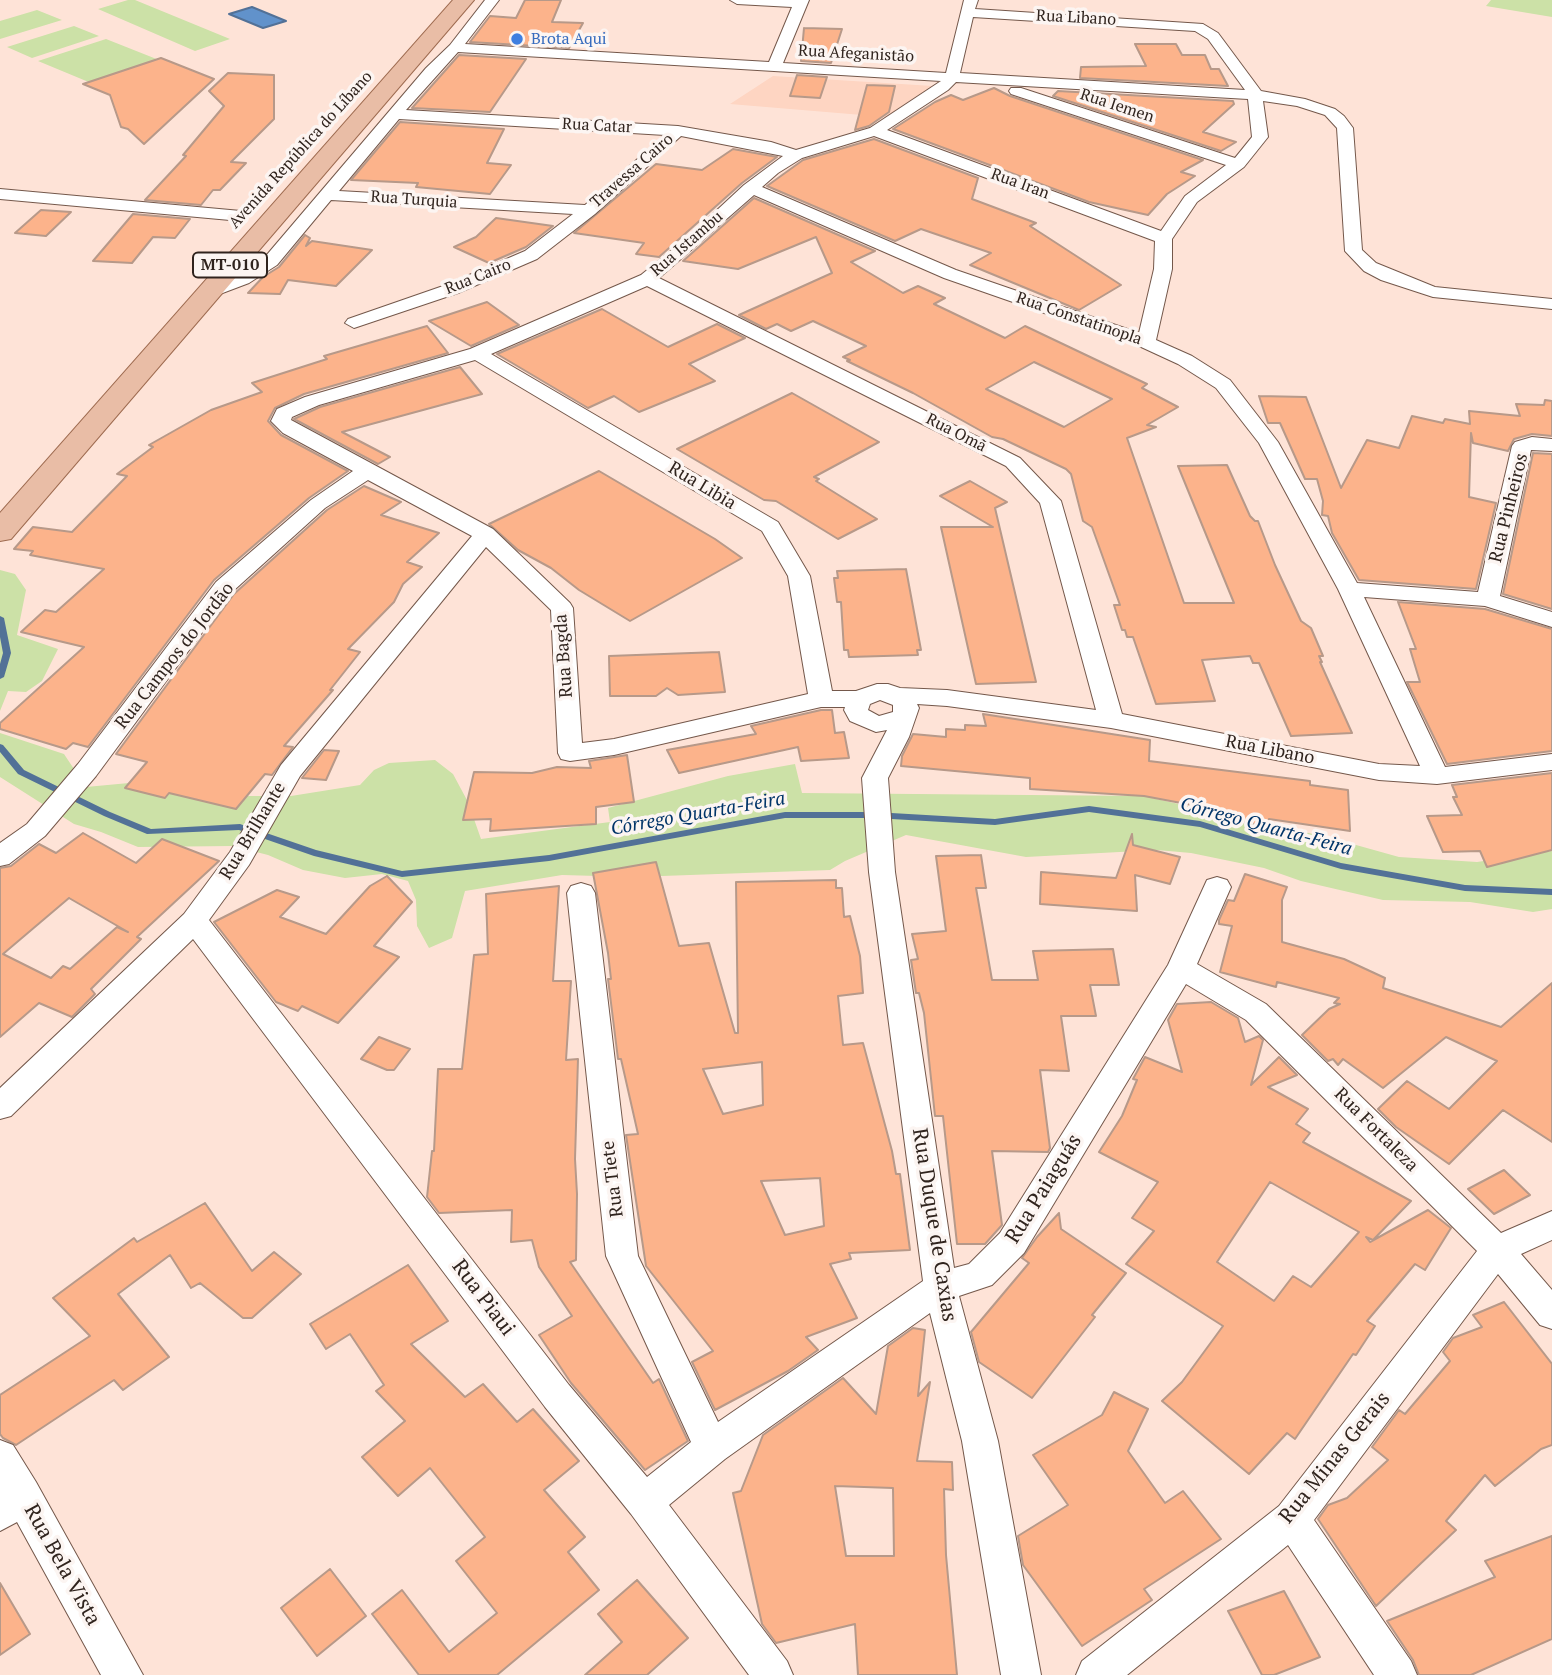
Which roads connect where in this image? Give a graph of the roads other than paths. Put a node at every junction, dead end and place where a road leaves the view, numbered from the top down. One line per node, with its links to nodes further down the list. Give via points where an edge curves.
1 (438, 0): 23 (main road, Avenida República do Líbano / MT-010)
2 (464, 0): 9 (main road, Avenida República do Líbano / MT-010)
3 (492, 0): 7 (street, Avenida República do Líbano)
4 (737, 0): 5 (street)
5 (801, 2): 8 (street)
6 (970, 6): 10 (street); 12 (street, Rua Libano, via 1198,27 1213,36)
7 (455, 48): 8 (street, Rua Afeganistão); 9 (street, Avenida República do Líbano)
8 (774, 67): 10 (street, Rua Afeganistão)
9 (418, 70): 13 (street, Avenida República do Líbano); 27 (main road, Avenida República do Líbano / MT-010)
10 (952, 77): 11 (street, Rua Afeganistão); 15 (street, Rua Istambu)
11 (985, 80): 12 (street, Rua Afeganistão); 17 (street, Rua Iemen)
12 (1255, 95): 17 (street, via 1260,137); 28 (street, Rua Afeganistão, via 1319,107 1339,119 1345,128 1354,251 1370,267 1433,292)
13 (396, 114): 14 (street, Rua Catar); 20 (street, Avenida República do Líbano)
14 (678, 131): 16 (street, Rua Catar); 22 (street, Travessa Cairo)
15 (875, 131): 16 (street, Rua Istambu); 25 (street, Rua Iran)
16 (796, 155): 18 (street, Rua Istambu)
17 (1238, 164): 25 (street, via 1191,199)
18 (750, 188): 26 (street, Rua Istambu); 30 (street, Rua Constatinopla, via 950,274)
19 (0, 194): 23 (street)
20 (327, 195): 21 (street, Rua Turquia); 27 (street, Avenida República do Líbano, via 271,261 243,279)
21 (501, 206): 22 (street, Travessa Cairo)
22 (589, 210): 29 (street, Rua Cairo, via 531,256)
23 (241, 216): 24 (main road, Avenida República do Líbano / MT-010)
24 (223, 237)
25 (1164, 238): 30 (street, via 1163,269)
26 (647, 279): 31 (street, Rua Istambu); 43 (street, Rua Omã, via 1013,462 1050,501)
27 (206, 293): 35 (main road, Avenida República do Líbano / MT-010)
28 (1552, 303)
29 (354, 323)
30 (1146, 342): 37 (street, Rua Constatinopla, via 1223,384 1248,413)
31 (477, 354): 32 (street, Rua Istambu); 40 (street, Rua Libia, via 770,527 799,576)
32 (284, 413): 34 (street, Rua Bagda, via 281,421 285,426)
33 (1552, 445): 38 (street, Rua Pinheiros, via 1522,446)
34 (366, 471): 36 (street, Rua Bagda); 45 (street, Rua Campos do Jordão, via 318,504 224,587)
35 (0, 532)
36 (485, 534): 40 (street, Rua Bagda, via 562,608 570,753); 48 (street, Rua Brilhante, via 290,771)
37 (1349, 589): 38 (street); 46 (street, Rua Constatinopla)
38 (1488, 599): 39 (street)
39 (1552, 621)
40 (821, 699): 41 (street, Rua Libano)
41 (859, 707): 42 (street, Rua Libano, via 876,723 896,721); 47 (street, Rua Duque de Caxias)
42 (903, 707): 43 (street, Rua Libano, via 988,705); 47 (street, via 897,737)
43 (1111, 720): 46 (street, Rua Libano, via 1379,772)
44 (1552, 762): 46 (street, Rua Libano)
45 (87, 770): 50 (street, Rua Campos do Jordão, via 36,830)
46 (1437, 776)
47 (876, 782): 49 (street, Rua Duque de Caxias)
48 (264, 812): 53 (street, Rua Brilhante, via 240,858)
49 (878, 831): 58 (street, Rua Duque de Caxias)
50 (0, 857)
51 (1217, 887): 54 (street, Rua Paiaguás)
52 (581, 892): 60 (street, Rua Tiete, via 622,1256)
53 (194, 921): 55 (street, Rua Brilhante); 62 (street, Rua Piaui, via 556,1396)
54 (1181, 968): 57 (street, Rua Fortaleza, via 1256,1012); 58 (street, Rua Paiaguás, via 1012,1243 980,1275)
55 (0, 1107)
56 (1552, 1225): 57 (street, Rua Minas Gerais)
57 (1497, 1250): 59 (street, Rua Fortaleza); 64 (street, Rua Minas Gerais)
58 (940, 1287): 60 (street, Rua Paiaguás); 67 (street, Rua Duque de Caxias, via 979,1441)
59 (1552, 1314)
60 (712, 1447): 62 (street, Rua Paiaguás)
61 (0, 1457): 63 (street, Rua Bela Vista)
62 (644, 1502): 66 (street, Rua Piaui)
63 (11, 1503): 65 (street, Rua Bela Vista)
64 (1292, 1519): 68 (street, Rua Minas Gerais); 69 (street)
65 (123, 1675)
66 (773, 1675)
67 (1021, 1675)
68 (1096, 1675)
69 (1397, 1675)

